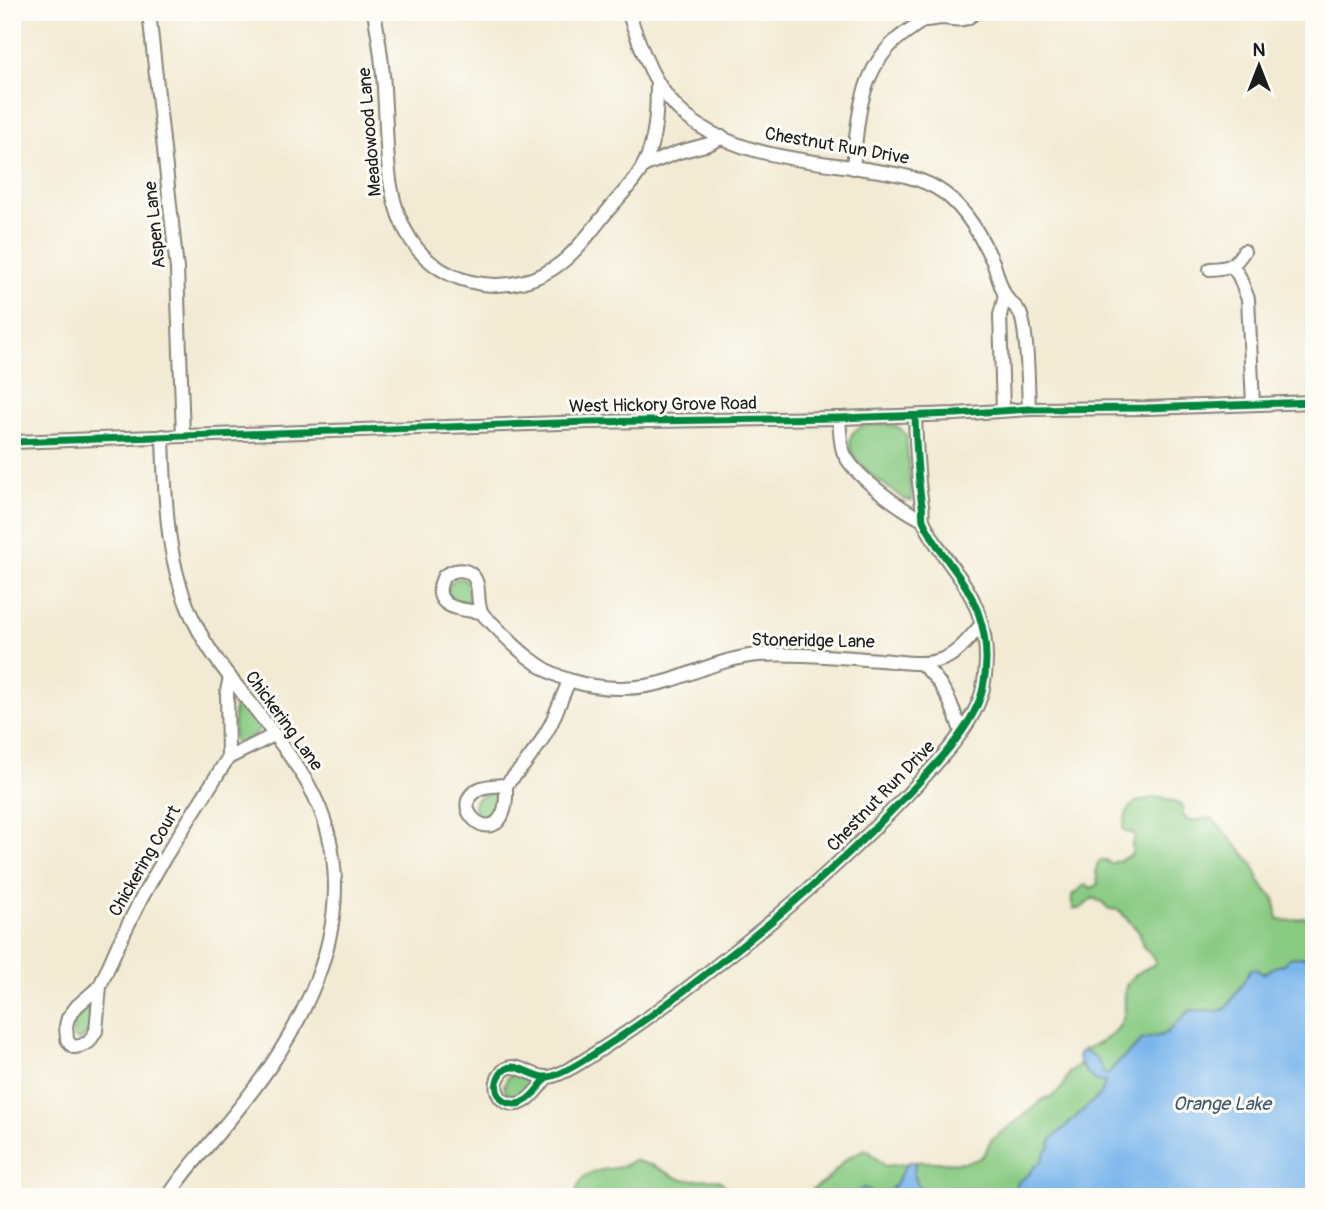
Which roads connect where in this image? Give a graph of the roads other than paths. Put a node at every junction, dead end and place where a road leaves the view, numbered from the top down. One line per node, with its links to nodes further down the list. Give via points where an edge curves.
1 (149, 12): 20 (street, Aspen Lane, via 177,269)
2 (374, 12): 8 (street, Meadowood Lane, via 392,195 411,240 441,269 468,281 499,285 549,271 573,252)
3 (628, 12): 6 (street, Chestnut Run Drive)
4 (975, 12): 5 (street, via 966,19)
5 (928, 16): 9 (street, via 901,35 872,71 862,98)
6 (657, 83): 7 (street, Chestnut Run Drive, via 688,117); 8 (street, Meadowood Lane, via 655,122)
7 (723, 138): 8 (street); 9 (street, Chestnut Run Drive, via 779,157)
8 (643, 166)
9 (853, 168): 13 (street, Chestnut Run Drive, via 902,174 943,192 974,227)
10 (1244, 251): 11 (street)
11 (1232, 266): 12 (street); 15 (street, via 1248,299)
12 (1210, 269)
13 (1005, 296): 16 (street, Chestnut Run Drive, via 1020,314); 17 (street, Chestnut Run Drive, via 1000,314)
14 (1314, 402): 15 (street, West Hickory Grove Road)
15 (1253, 404): 16 (street, West Hickory Grove Road)
16 (1028, 409): 17 (street, West Hickory Grove Road)
17 (1003, 410): 18 (street, West Hickory Grove Road)
18 (915, 415): 19 (street, West Hickory Grove Road); 23 (street, Chestnut Run Drive)
19 (839, 418): 20 (street, West Hickory Grove Road); 23 (street, Chestnut Run Drive, via 844,453 853,468)
20 (183, 435): 21 (street, West Hickory Grove Road)
21 (163, 436): 22 (street, West Hickory Grove Road); 27 (street, Chickering Lane, via 170,536 180,586 196,626)
22 (12, 442)
23 (923, 520): 25 (street, Chestnut Run Drive, via 965,586)
24 (481, 612): 28 (street, Stoneridge Lane, via 536,663)
25 (982, 624): 26 (street, Stoneridge Lane, via 958,650 942,660); 29 (street, Chestnut Run Drive, via 987,653 982,690)
26 (921, 664): 28 (street, Stoneridge Lane, via 772,655 736,658 639,687); 29 (street, via 947,693)
27 (230, 677): 30 (street, Chickering Lane); 31 (street)
28 (569, 681): 32 (street, via 539,745)
29 (961, 731): 34 (street, Chestnut Run Drive, via 884,819 778,917 630,1031)
30 (274, 735): 31 (street); 35 (street, Chickering Lane, via 309,785 332,850 336,886 327,949 312,991 277,1058)
31 (228, 758): 33 (street, Chickering Court, via 141,899)
32 (506, 785)
33 (100, 986)
34 (547, 1077)
35 (168, 1197)

